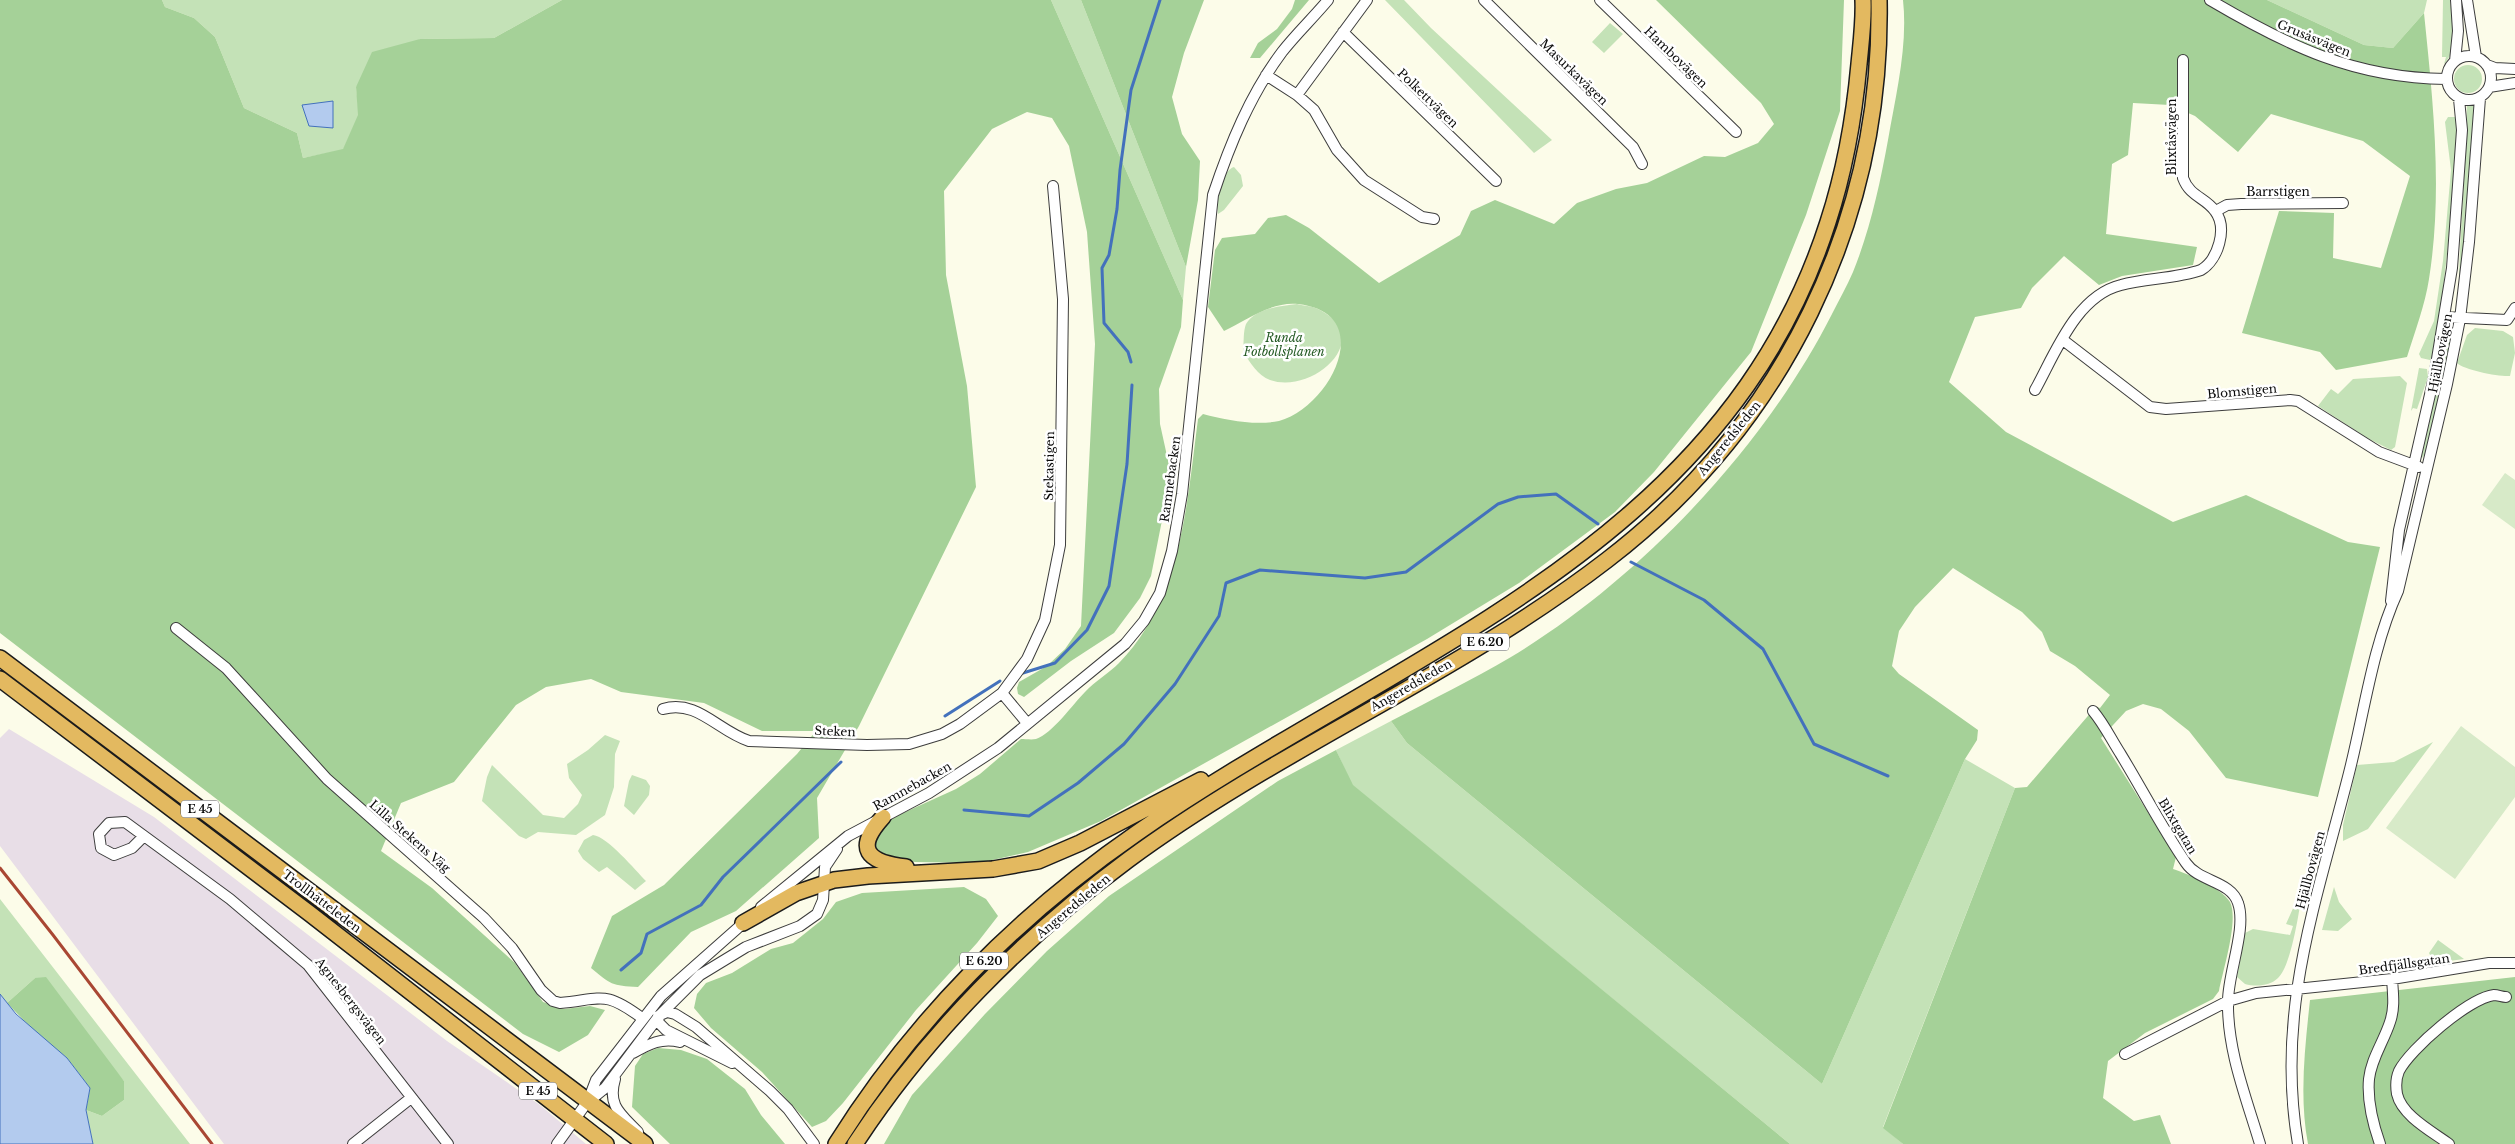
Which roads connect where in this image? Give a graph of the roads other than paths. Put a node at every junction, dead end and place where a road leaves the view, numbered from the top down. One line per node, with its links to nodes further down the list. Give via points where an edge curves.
1 (1328, 0): 16 (street, Ramnebacken)
2 (1367, 0): 10 (street)
3 (1484, 0): 24 (street, Masurkavägen, via 1633,147)
4 (1600, 0): 23 (street, Hambovägen)
5 (1863, 0): 45 (highway, Angeredsleden / E 6.20, via 1853,125 1834,204 1822,241 1781,329 1733,405 1675,473 1570,563 1465,633)
6 (1879, 0): 64 (highway, Angeredsleden / E 6.20, via 1880,50 1873,108 1862,173 1837,256 1784,363 1746,421 1717,457 1638,535 1569,588 1483,643 1271,767 1129,860 1057,918 996,974 924,1051)
7 (2210, 0): 17 (street, Grusåsvägen, via 2265,31 2332,61 2393,75)
8 (2456, 0): 13 (street, via 2458,31)
9 (2467, 0): 11 (street)
10 (1343, 32): 20 (street); 25 (street, Polkettvägen)
11 (2476, 57): 13 (street, via 2467,56); 14 (street)
12 (2183, 60): 28 (street, Blixtåsvägen, via 2183,178 2192,193)
13 (2455, 61): 17 (street)
14 (2486, 65): 15 (street); 19 (street, via 2491,77)
15 (2515, 69)
16 (1266, 75): 20 (street); 44 (street, Ramnebacken, via 1227,153 1214,195 1182,494 1172,551 1160,592 1144,622 1125,644)
17 (2446, 79): 22 (street, via 2449,90)
18 (2515, 83): 19 (street)
19 (2489, 87): 21 (street)
20 (1297, 95): 29 (street, via 1314,110 1336,150 1355,172 1422,218)
21 (2480, 98): 22 (street); 32 (street, Hjällbovägen)
22 (2460, 99): 31 (street, Hjällbovägen, via 2462,130 2458,195)
23 (1736, 132)
24 (1642, 164)
25 (1496, 181)
26 (1053, 186): 41 (street, Stekastigen, via 1063,299 1060,545 1045,620 1027,659)
27 (2343, 203): 28 (street, Barrstigen, via 2241,204 2227,205)
28 (2216, 211): 33 (street, via 2220,240 2213,259 2206,267 2192,273 2110,288 2077,317)
29 (1434, 219)
30 (2515, 308): 32 (street, via 2507,320)
31 (2444, 317): 32 (street); 35 (street, Hjällbovägen)
32 (2460, 319): 36 (street, Hjällbovägen)
33 (2063, 340): 34 (street); 35 (street, Blomstigen, via 2150,407 2166,410 2298,401 2379,452)
34 (2035, 390)
35 (2413, 466): 36 (street, Blomstigen); 37 (street, Hjällbovägen, via 2399,530)
36 (2428, 469): 37 (street, Hjällbovägen, via 2398,591)
37 (2390, 608): 54 (street, Hjällbovägen, via 2306,930)
38 (176, 628): 58 (street, Lilla Stekens Väg, via 226,668 327,779 484,918 512,948 546,996 560,1003 592,997 611,999)
39 (0, 658): 66 (highway, Trollhätteleden / E 45)
40 (0, 679): 67 (highway, Trollhätteleden / E 45, via 302,907)
41 (1002, 693): 42 (street, Steken, via 942,734 920,742 893,745 749,741 719,727 697,711 672,706); 44 (street)
42 (663, 708)
43 (2094, 711): 56 (street, Blixtgatan, via 2189,867 2200,877 2233,894 2238,902 2239,936)
44 (1027, 723): 46 (street, Ramnebacken, via 964,772)
45 (1272, 745): 49 (highway, via 1038,861 993,869); 74 (highway, Angeredsleden / E 6.20, via 1135,834 1041,907 970,974 918,1031)
46 (883, 817): 48 (street, Ramnebacken); 49 (highway, via 868,838 870,854 886,864)
47 (144, 836): 65 (street, Agnesbergsvägen, via 230,899 308,966)
48 (848, 836): 50 (street, Ramnebacken, via 827,862); 51 (street, Ramnebacken)
49 (937, 872): 50 (highway, via 868,876)
50 (823, 883): 51 (highway, via 788,897); 57 (street, Ramnebacken, via 821,907 812,919 728,956 700,975)
51 (743, 923): 58 (street, Ramnebacken, via 681,976)
52 (2515, 963): 53 (street, Bredfjällsgatan, via 2489,963)
53 (2392, 980): 54 (street, Bredfjällsgatan); 79 (street, via 2394,1007 2391,1021 2373,1062 2369,1080 2372,1118)
54 (2296, 989): 56 (street); 78 (street, Hjällbovägen, via 2290,1066)
55 (2506, 997): 80 (street, via 2495,995 2453,1016 2423,1042 2399,1072 2397,1093 2400,1103)
56 (2228, 1001): 60 (street); 77 (street, Blixtgatan, via 2232,1047)
57 (658, 1016): 58 (street); 59 (street, via 658,1022 666,1030); 61 (street, Ramnebacken); 62 (street, via 668,1012 682,1017)
58 (642, 1018): 66 (street, Ramnebacken, via 596,1080)
59 (704, 1049): 61 (street, via 664,1040); 62 (street)
60 (2125, 1054)
61 (628, 1056): 63 (street, Ramnebacken)
62 (742, 1068): 73 (street, via 788,1109)
63 (618, 1071): 66 (street, Ramnebacken, via 605,1088); 72 (street, Ramnebacken, via 612,1093 616,1109)
64 (896, 1088): 75 (highway, Angeredsleden / E 6.20); 76 (highway)
65 (412, 1098): 68 (street); 69 (street, Agnesbergsvägen)
66 (588, 1101): 67 (street, Ramnebacken); 72 (highway, Trollhätteleden / E 45)
67 (575, 1120): 70 (street, Ramnebacken); 71 (highway, Trollhätteleden / E 45)
68 (354, 1143)
69 (448, 1144)
70 (557, 1144)
71 (606, 1144)
72 (646, 1144)
73 (814, 1144)
74 (836, 1144)
75 (855, 1144)
76 (864, 1144)
77 (2260, 1144)
78 (2298, 1144)
79 (2380, 1144)
80 (2449, 1144)

